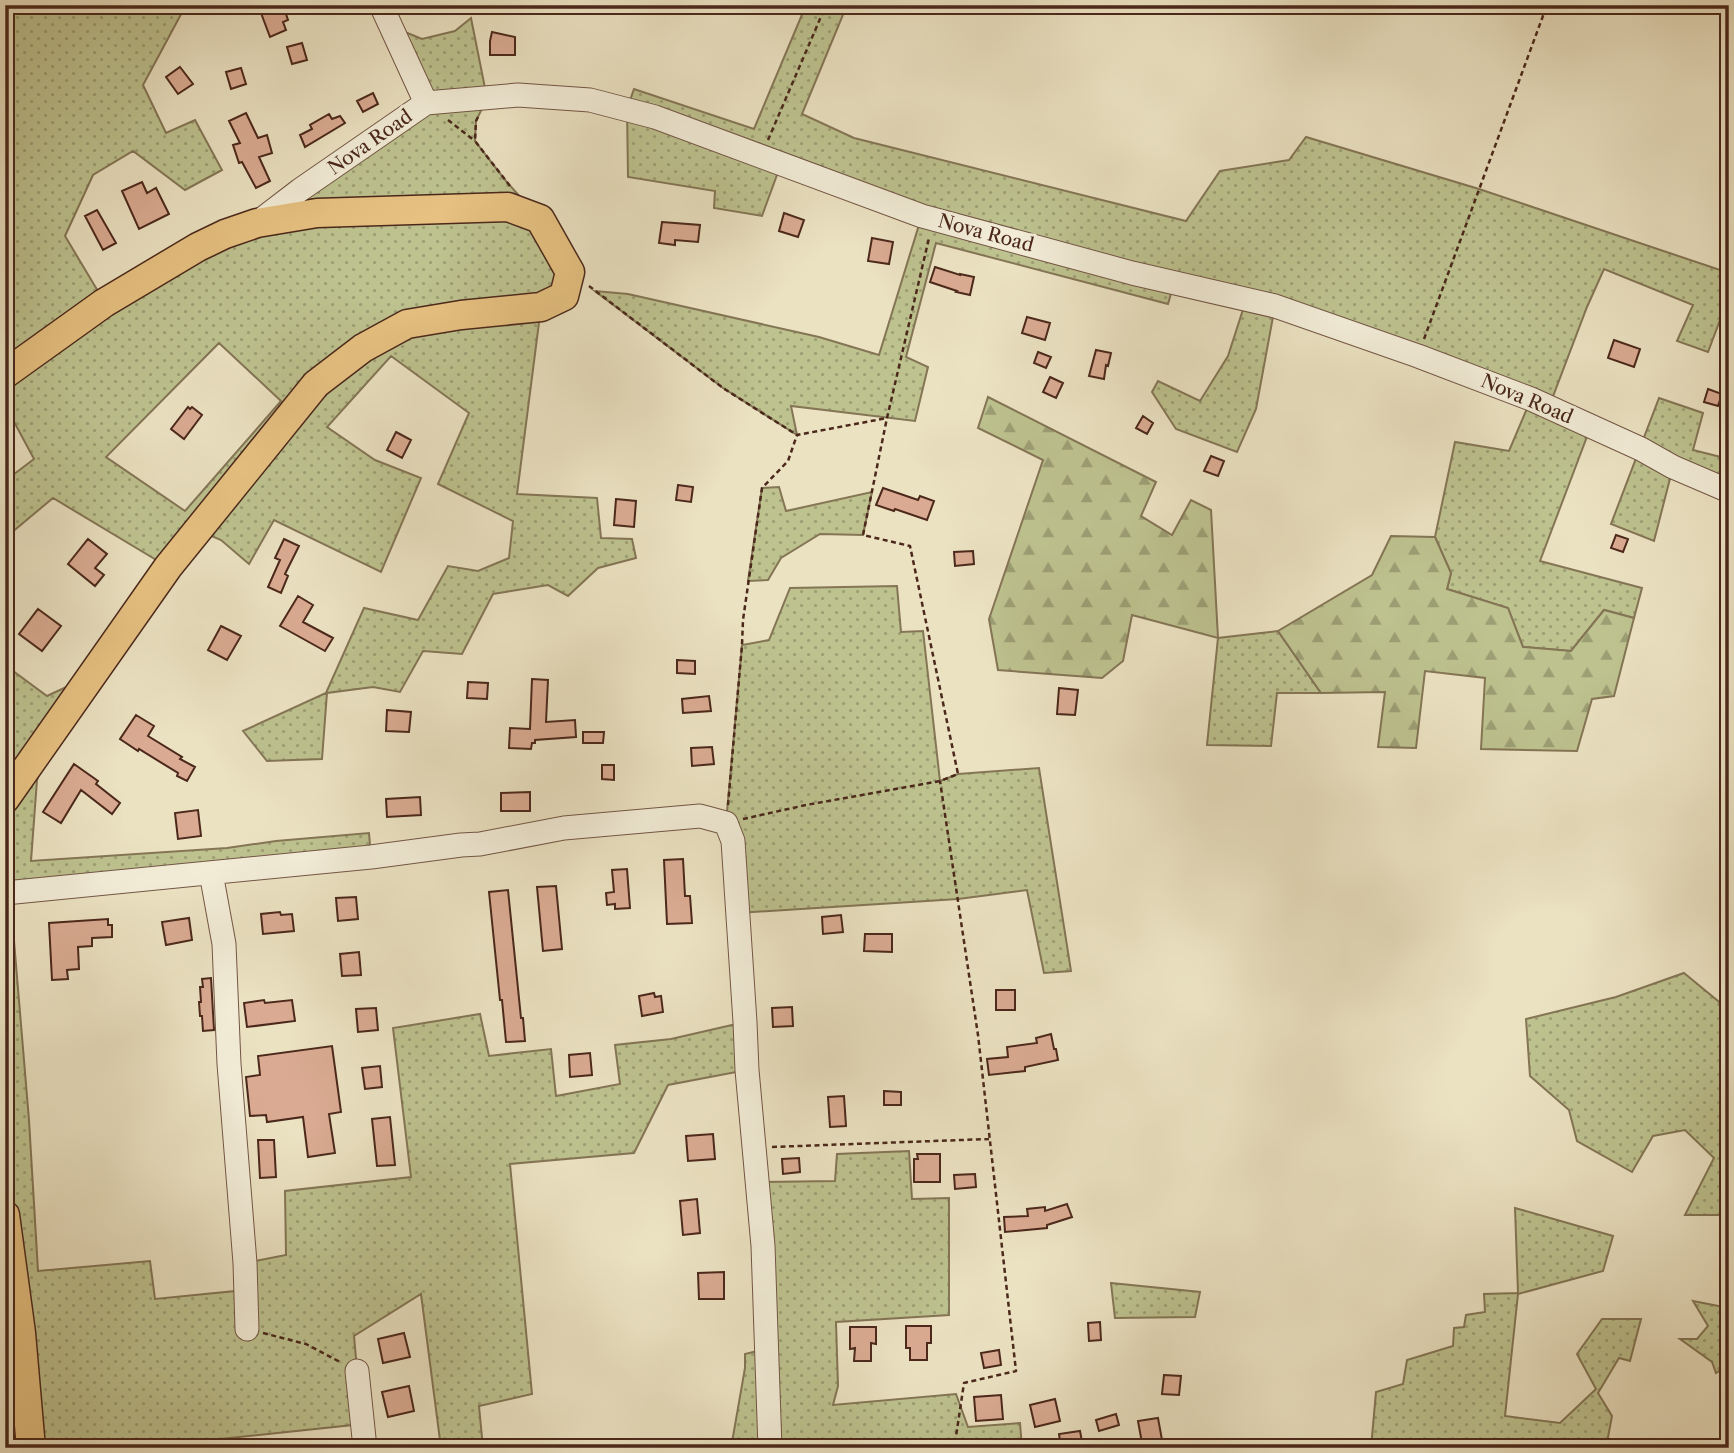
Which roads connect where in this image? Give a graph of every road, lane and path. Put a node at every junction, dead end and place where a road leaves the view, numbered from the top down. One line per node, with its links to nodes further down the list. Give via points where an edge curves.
1 (381, 5): 5 (street)
2 (826, 5): 7 (path)
3 (1547, 5): 12 (path)
4 (487, 98): 5 (street, Nova Road); 6 (path, via 476,121); 7 (street, Nova Road, via 518,95 590,100 655,117)
5 (426, 103): 6 (path); 10 (street, Nova Road)
6 (475, 141): 8 (path)
7 (762, 156): 9 (street, Nova Road)
8 (514, 191)
9 (933, 218): 12 (street, Nova Road, via 1132,273 1275,306); 14 (path)
10 (257, 222): 11 (main road, via 317,213 508,207 540,219); 13 (main road, via 198,247 104,303)
11 (570, 272): 15 (path, via 723,388); 18 (main road, via 564,296 541,307 407,324 363,348 316,384 168,567)
12 (1418, 356): 16 (street, Nova Road, via 1531,399)
13 (5, 374)
14 (887, 418): 15 (path); 17 (path, via 863,535 910,546 958,774)
15 (797, 435): 19 (path, via 788,461 762,488 743,620)
16 (1729, 491)
17 (940, 781): 19 (path); 22 (path)
18 (5, 799)
19 (726, 823): 20 (street, via 700,816 578,827 480,844); 23 (street, via 733,841)
20 (211, 873): 21 (street); 25 (street, via 224,944)
21 (5, 892)
22 (990, 1139): 23 (path); 30 (path, via 1016,1371 964,1383 956,1443)
23 (755, 1147): 29 (street)
24 (5, 1215): 27 (main road)
25 (247, 1329): 26 (path, via 306,1344)
26 (357, 1371): 28 (street)
27 (31, 1448)
28 (365, 1448)
29 (769, 1448)
30 (939, 1448)

